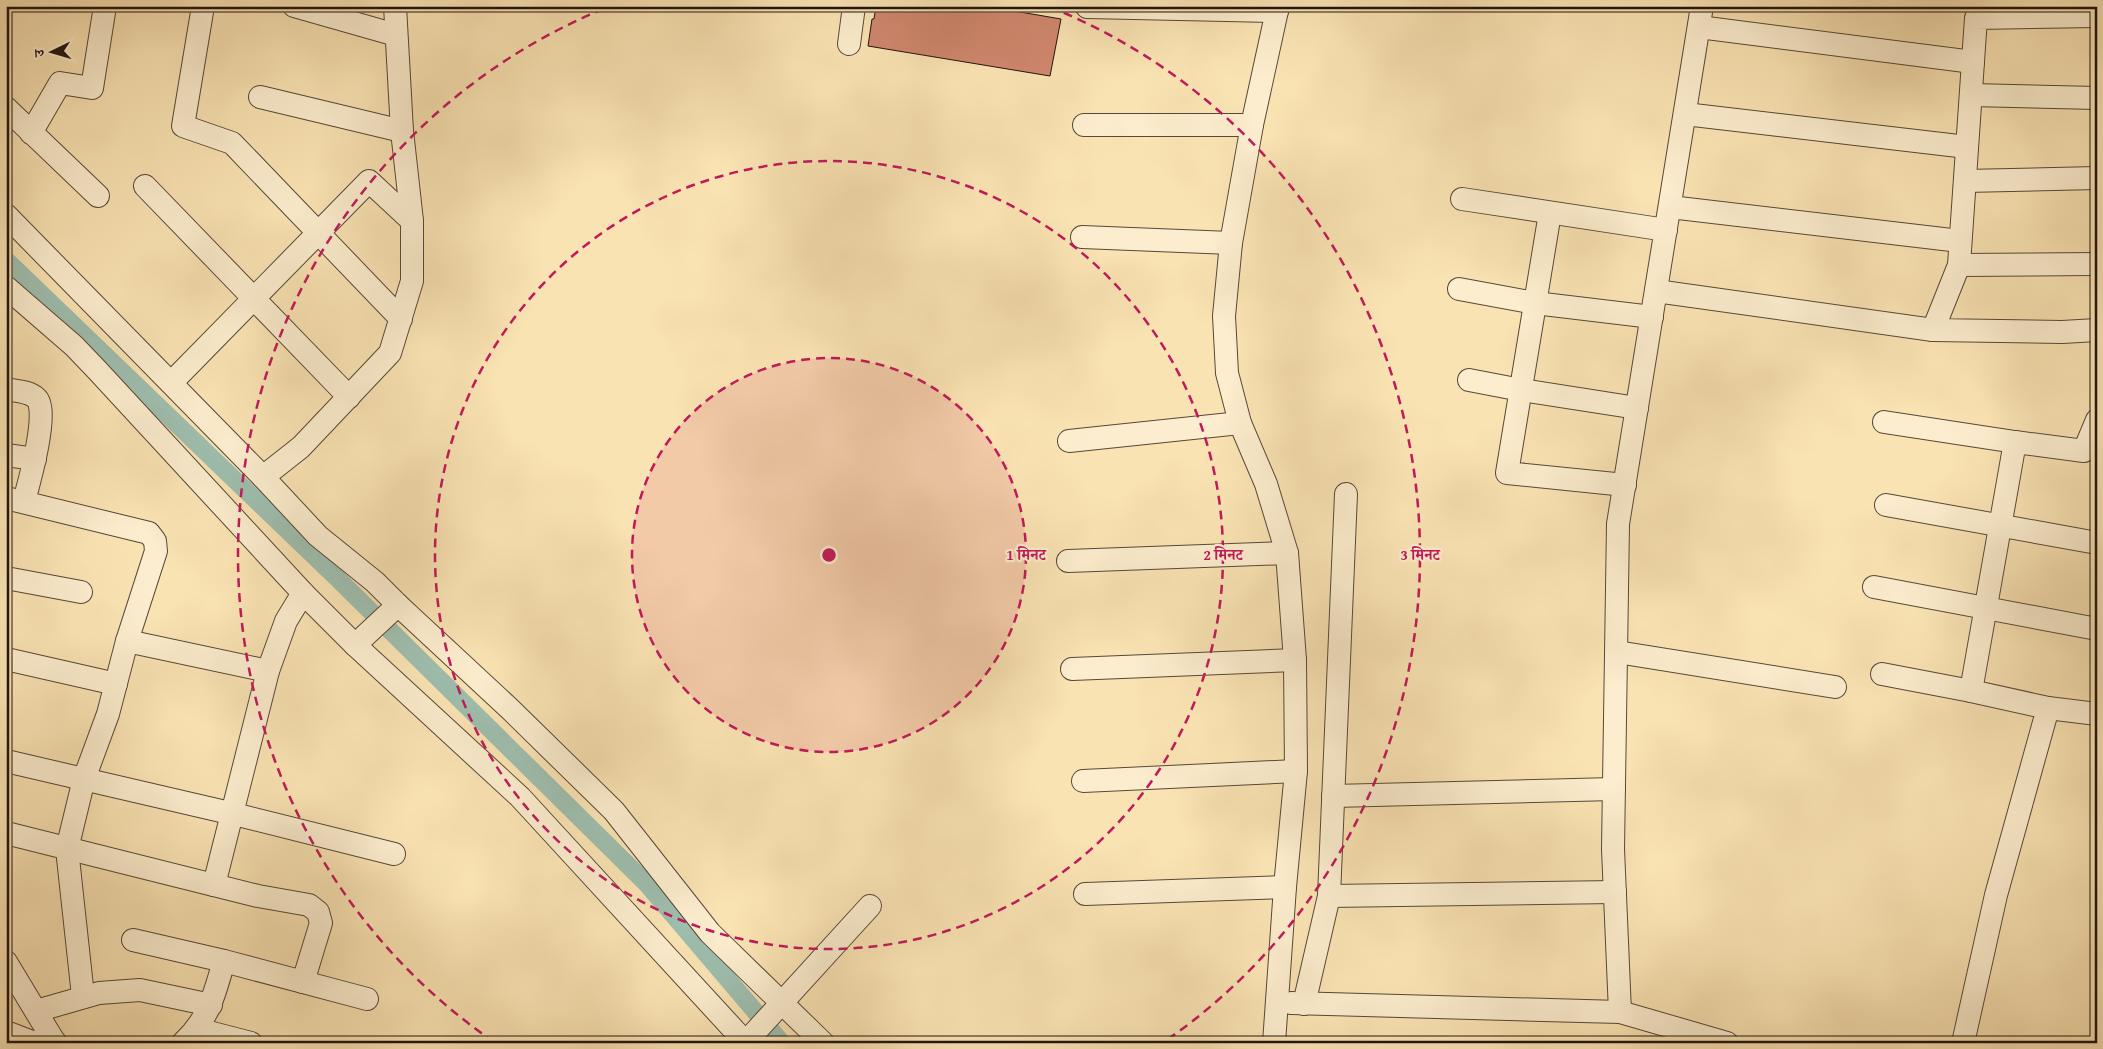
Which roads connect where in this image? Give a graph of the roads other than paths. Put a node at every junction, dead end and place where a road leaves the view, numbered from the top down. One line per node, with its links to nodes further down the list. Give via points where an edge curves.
1 (106, 6): 21 (street, via 92,88 60,83)
2 (203, 6): 33 (street, via 183,126 232,144)
3 (294, 6): 10 (street)
4 (394, 6): 10 (street)
5 (854, 6): 11 (street)
6 (1087, 7): 7 (street)
7 (1278, 9): 19 (street)
8 (2097, 16): 12 (street, via 1976,18)
9 (1700, 17): 12 (street); 17 (street)
10 (396, 35): 20 (street)
11 (849, 44)
12 (1973, 62): 13 (street)
13 (1971, 94): 15 (street); 22 (street)
14 (260, 97): 20 (street)
15 (2097, 98)
16 (6, 108): 21 (street)
17 (1685, 114): 22 (street); 28 (street)
18 (1084, 125): 19 (street)
19 (1252, 126): 36 (street)
20 (402, 130): 31 (street)
21 (31, 133): 26 (street)
22 (1967, 147): 24 (street)
23 (2097, 178): 24 (street)
24 (1965, 181): 35 (street)
25 (145, 186): 42 (street)
26 (98, 196)
27 (1462, 199): 29 (street)
28 (1670, 207): 32 (street); 35 (street)
29 (1550, 213): 32 (street); 43 (street)
30 (6, 215): 49 (street)
31 (412, 221): 33 (street, via 369,181); 45 (street, via 412,281)
32 (1666, 230): 41 (street)
33 (317, 232): 42 (street); 45 (street)
34 (1082, 237): 36 (street)
35 (1960, 241): 38 (street)
36 (1231, 243): 56 (street, via 1224,316 1227,373)
37 (2097, 264): 38 (street)
38 (1959, 265): 46 (street)
39 (6, 287): 74 (street, via 97,370)
40 (1459, 289): 43 (street)
41 (1656, 291): 44 (street); 46 (street)
42 (254, 298): 49 (street); 52 (street)
43 (1535, 303): 44 (street); 51 (street)
44 (1652, 317): 53 (street)
45 (401, 319): 52 (street, via 390,353)
46 (1933, 330): 47 (street)
47 (2097, 330)
48 (1469, 380): 51 (street)
49 (172, 382): 62 (street)
50 (6, 389): 61 (street, via 36,398 42,407)
51 (1521, 390): 53 (street); 63 (street, via 1507,473)
52 (348, 396): 62 (street, via 301,447)
53 (1637, 408): 63 (street)
54 (2097, 420): 59 (street)
55 (1884, 422): 58 (street)
56 (1240, 424): 57 (street); 69 (street, via 1266,484)
57 (1069, 441)
58 (2015, 442): 59 (street); 67 (street)
59 (2090, 453)
60 (6, 455): 61 (street)
61 (34, 459): 65 (street)
62 (263, 477): 76 (street, via 318,536 375,582)
63 (1624, 485): 80 (street, via 1618,524)
64 (1346, 494): 96 (street)
65 (15, 499): 78 (street, via 149,534 155,541 156,551)
66 (1886, 505): 67 (street)
67 (2000, 526): 68 (street); 75 (street)
68 (2097, 543)
69 (1287, 553): 70 (street); 82 (street)
70 (1068, 560)
71 (6, 578): 73 (street)
72 (1874, 587): 75 (street)
73 (82, 592)
74 (295, 607): 79 (street); 84 (street)
75 (1986, 607): 77 (street); 88 (street)
76 (391, 611): 79 (street); 116 (street, via 510,710 614,811 710,933)
77 (2097, 629)
78 (127, 641): 84 (street); 86 (street)
79 (359, 641): 120 (street, via 520,797)
80 (1617, 652): 87 (street); 95 (street)
81 (6, 659): 86 (street)
82 (1295, 660): 83 (street); 92 (street)
83 (1072, 669)
84 (268, 671): 97 (street)
85 (1882, 674): 88 (street)
86 (116, 684): 93 (street)
87 (1835, 687)
88 (1971, 691): 89 (street)
89 (2048, 708): 90 (street); 126 (street, via 1996,895)
90 (2097, 714)
91 (6, 762): 93 (street)
92 (1296, 771): 94 (street); 102 (street)
93 (84, 779): 97 (street); 99 (street)
94 (1083, 781)
95 (1614, 789): 96 (street); 103 (street)
96 (1333, 796): 105 (street)
97 (234, 814): 100 (street); 101 (street)
98 (6, 833): 99 (street)
99 (67, 848): 101 (street); 111 (street)
100 (394, 854)
101 (214, 885): 110 (street, via 310,905 318,912 321,923)
102 (1285, 887): 104 (street); 113 (street)
103 (1615, 892): 105 (street); 117 (street)
104 (1085, 894)
105 (1329, 896): 113 (street)
106 (870, 906): 116 (street)
107 (133, 940): 108 (street)
108 (224, 961): 110 (street); 114 (street)
109 (6, 962): 115 (street)
110 (303, 982): 112 (street)
111 (83, 996): 114 (street, via 140,990); 115 (street)
112 (367, 999)
113 (1290, 1003): 117 (street); 124 (street)
114 (211, 1006): 119 (street)
115 (36, 1010): 121 (street)
116 (776, 1010): 120 (street); 123 (street)
117 (1620, 1012): 125 (street)
118 (6, 1032): 121 (street, via 32,1042)
119 (190, 1036): 122 (street)
120 (748, 1040)
121 (55, 1042)
122 (251, 1043)
123 (823, 1043)
124 (1274, 1043)
125 (1727, 1043)
126 (1963, 1043)

